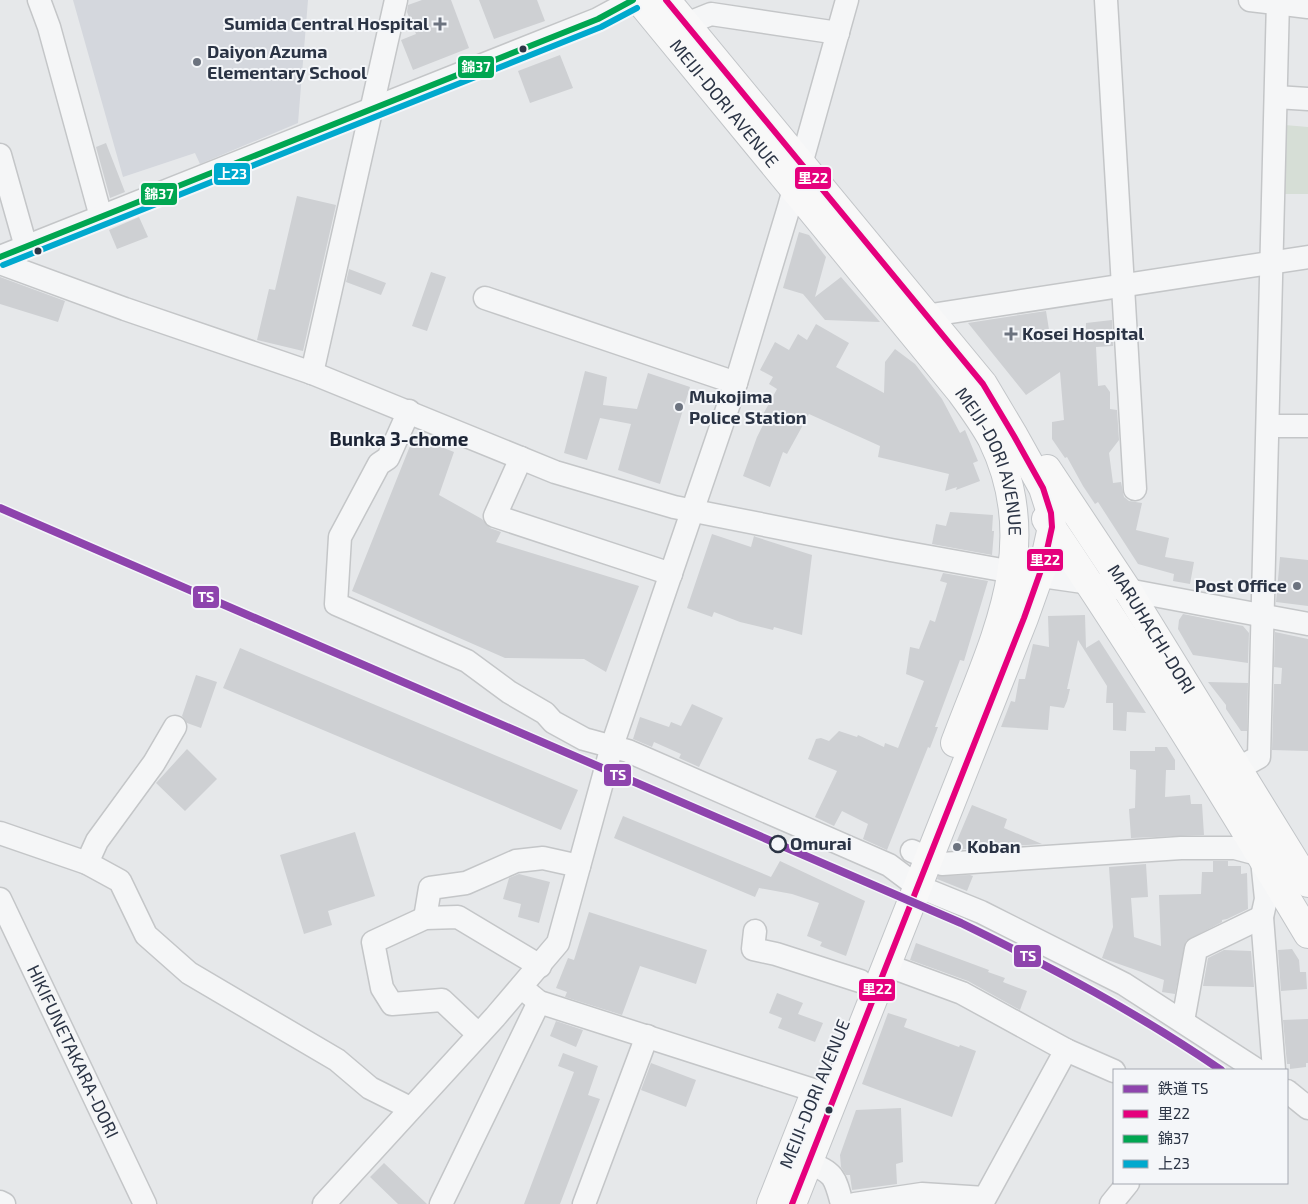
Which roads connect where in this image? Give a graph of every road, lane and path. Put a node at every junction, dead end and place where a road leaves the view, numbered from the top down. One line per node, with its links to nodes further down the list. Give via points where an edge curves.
1 (38, 0): 18 (street, via 49,27)
2 (396, 0): 15 (street)
3 (633, 0): 15 (street, via 598,19)
4 (639, 0): 17 (main road, MEIJI-DORI AVENUE)
5 (666, 0): 11 (main road, MEIJI-DORI AVENUE)
6 (846, 0): 12 (street)
7 (1106, 0): 24 (street)
8 (1250, 0): 9 (street)
9 (1278, 2): 10 (street); 13 (street)
10 (1308, 6)
11 (686, 24): 12 (street, via 711,14); 17 (main road, MEIJI-DORI AVENUE)
12 (838, 33): 17 (street)
13 (1276, 97): 14 (street); 22 (street)
14 (1308, 99)
15 (372, 108): 18 (street); 27 (street)
16 (0, 155): 19 (street)
17 (797, 176): 26 (main road, MEIJI-DORI AVENUE); 28 (street); 33 (main road, MEIJI-DORI AVENUE, via 960,391)
18 (101, 217): 19 (street)
19 (26, 247): 20 (street)
20 (0, 257)
21 (1308, 257): 22 (street)
22 (1272, 262): 24 (street); 31 (street)
23 (0, 263): 27 (street)
24 (1122, 286): 26 (street); 35 (street)
25 (485, 298): 28 (street)
26 (925, 316): 29 (main road, MEIJI-DORI AVENUE)
27 (312, 372): 30 (street)
28 (736, 383): 36 (street)
29 (983, 384): 37 (main road, MEIJI-DORI AVENUE, via 1043,488); 41 (main road, MARUHACHI-DORI, via 1030,444)
30 (409, 411): 34 (street); 45 (street, via 388,458 379,464 340,537 336,604 467,662 554,722 584,738)
31 (1268, 426): 32 (street); 42 (street)
32 (1308, 426)
33 (991, 438): 37 (main road, MARUHACHI-DORI); 39 (main road, MEIJI-DORI AVENUE, via 1009,485)
34 (521, 458): 36 (street, via 555,472); 38 (street, via 495,516)
35 (1135, 489)
36 (693, 510): 38 (street); 39 (street)
37 (1052, 527): 39 (main road, MEIJI-DORI AVENUE); 40 (main road, MARUHACHI-DORI)
38 (671, 574): 45 (street)
39 (1026, 574): 40 (street); 51 (main road, MEIJI-DORI AVENUE, via 1000,623)
40 (1090, 583): 41 (street); 48 (main road, MARUHACHI-DORI)
41 (1128, 590): 42 (street); 46 (main road, MARUHACHI-DORI)
42 (1262, 616): 43 (street); 46 (street, via 1259,757)
43 (1308, 624)
44 (175, 727): 49 (street, via 154,763 97,841)
45 (612, 746): 50 (street); 51 (street, via 889,866)
46 (1239, 768): 52 (main road, MARUHACHI-DORI)
47 (0, 833): 49 (street)
48 (1262, 854): 51 (street, via 1235,848 1181,848); 52 (street); 54 (street, via 1266,899); 57 (main road, MARUHACHI-DORI)
49 (87, 863): 72 (street, via 120,881 146,935 189,973 337,1060 370,1088)
50 (579, 866): 55 (street, via 543,858 516,861 466,883 430,888); 59 (street, via 558,943)
51 (915, 868): 58 (main road, MEIJI-DORI AVENUE); 60 (main road, MEIJI-DORI AVENUE); 63 (street, via 981,912 1115,980)
52 (1305, 874)
53 (0, 899): 78 (street, HIKIFUNETAKARA-DORI)
54 (1262, 917): 63 (street, via 1196,949); 68 (street)
55 (425, 918): 59 (street, via 458,917); 64 (street, via 373,942 382,988 392,1004 442,1000)
56 (755, 930): 60 (street, via 753,949)
57 (1308, 934)
58 (886, 964): 66 (street, via 962,993); 74 (main road, MEIJI-DORI AVENUE)
59 (540, 966): 61 (street)
60 (860, 981): 70 (main road, MEIJI-DORI AVENUE)
61 (522, 987): 62 (street); 64 (street)
62 (539, 1002): 65 (street); 80 (street)
63 (1183, 1021): 67 (street)
64 (478, 1034): 72 (street)
65 (647, 1036): 70 (street); 81 (street)
66 (1066, 1050): 69 (street); 85 (street, via 985,1198 922,1194)
67 (1255, 1069)
68 (1274, 1069)
69 (1113, 1071)
70 (816, 1091): 82 (main road, MEIJI-DORI AVENUE)
71 (1288, 1092): 73 (street)
72 (410, 1108): 79 (street)
73 (1308, 1108)
74 (808, 1163): 83 (main road, MEIJI-DORI AVENUE); 84 (street, via 828,1170 838,1187)
75 (1127, 1184): 86 (street)
76 (0, 1202): 77 (street)
77 (4, 1204)
78 (145, 1204)
79 (324, 1204)
80 (441, 1204)
81 (584, 1204)
82 (771, 1204)
83 (792, 1204)
84 (842, 1204)
85 (855, 1204)
86 (1111, 1204)

